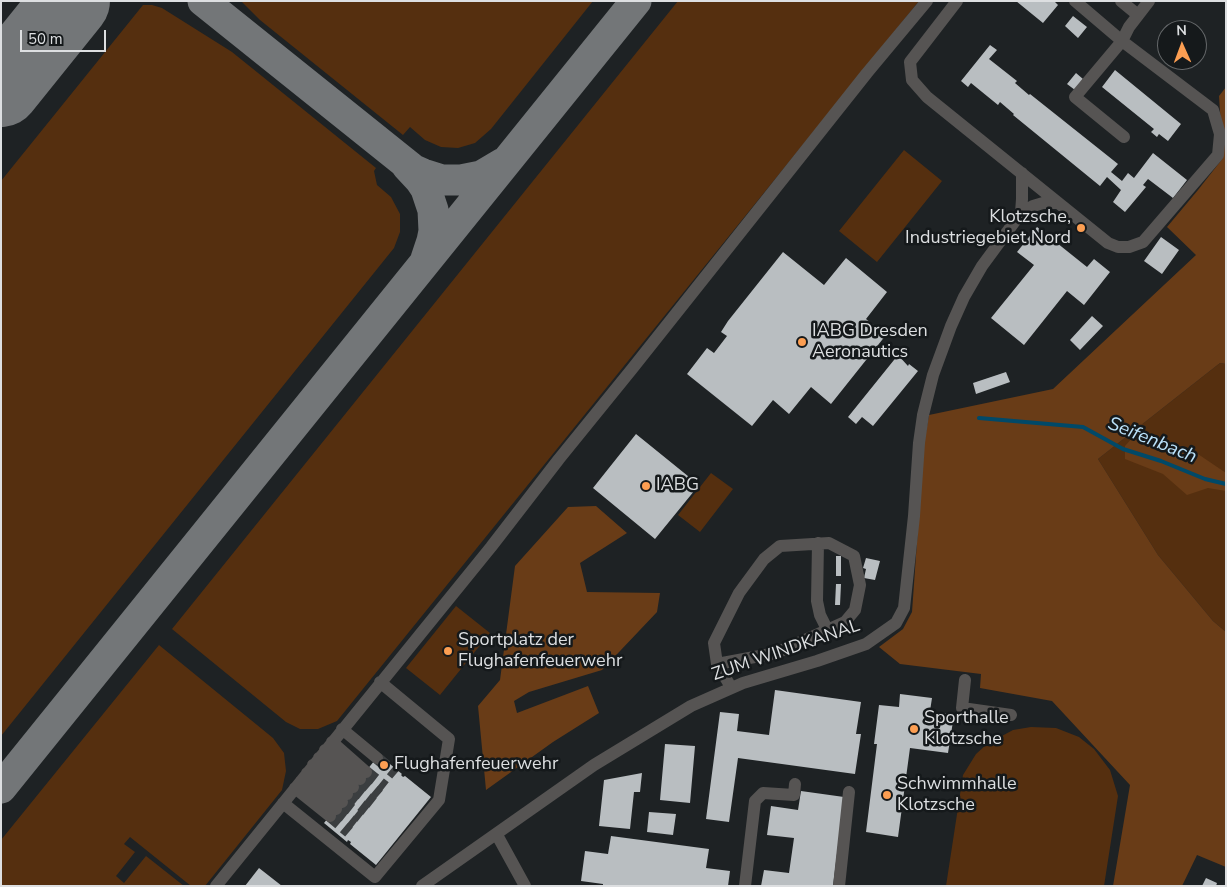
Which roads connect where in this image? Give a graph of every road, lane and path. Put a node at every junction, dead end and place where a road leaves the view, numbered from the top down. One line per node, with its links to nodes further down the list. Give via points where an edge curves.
1 (927, 1): 16 (street)
2 (957, 1): 9 (street, via 910,62 912,80 927,97)
3 (1075, 1): 7 (street)
4 (1121, 1): 6 (street)
5 (1149, 1): 6 (street)
6 (1138, 15): 7 (street)
7 (1122, 40): 8 (street, via 1075,97); 10 (street, via 1213,110 1220,134 1218,155 1143,242 1129,247 1108,243)
8 (1124, 137)
9 (1022, 173): 10 (street); 11 (street)
10 (1058, 203): 11 (street, via 1044,203)
11 (1021, 212): 17 (street, ZUM WINDKANAL, via 964,297 932,375 919,443 904,608 896,623 866,644)
12 (818, 543): 13 (street, via 818,601); 13 (street, via 829,543 854,556 860,585 855,610 845,622); 14 (street, via 780,546 764,559 740,593 714,644)
13 (827, 630): 14 (street, via 776,653)
14 (717, 664): 17 (street)
15 (966, 680): 18 (street, via 962,708)
16 (380, 682): 19 (street); 25 (street, via 449,739 439,800)
17 (730, 687): 24 (street, ZUM WINDKANAL, via 691,706 602,760)
18 (1011, 715)
19 (319, 758): 21 (street); 21 (street); 21 (street); 21 (street); 23 (street)
20 (795, 784): 29 (street, via 794,795 763,793 755,801)
21 (353, 787)
22 (849, 792): 30 (street)
23 (283, 803): 25 (street); 27 (street)
24 (497, 835): 26 (street); 28 (street, ZUM WINDKANAL)
25 (379, 882)
26 (521, 884)
27 (216, 886)
28 (422, 886)
29 (745, 886)
30 (839, 886)

